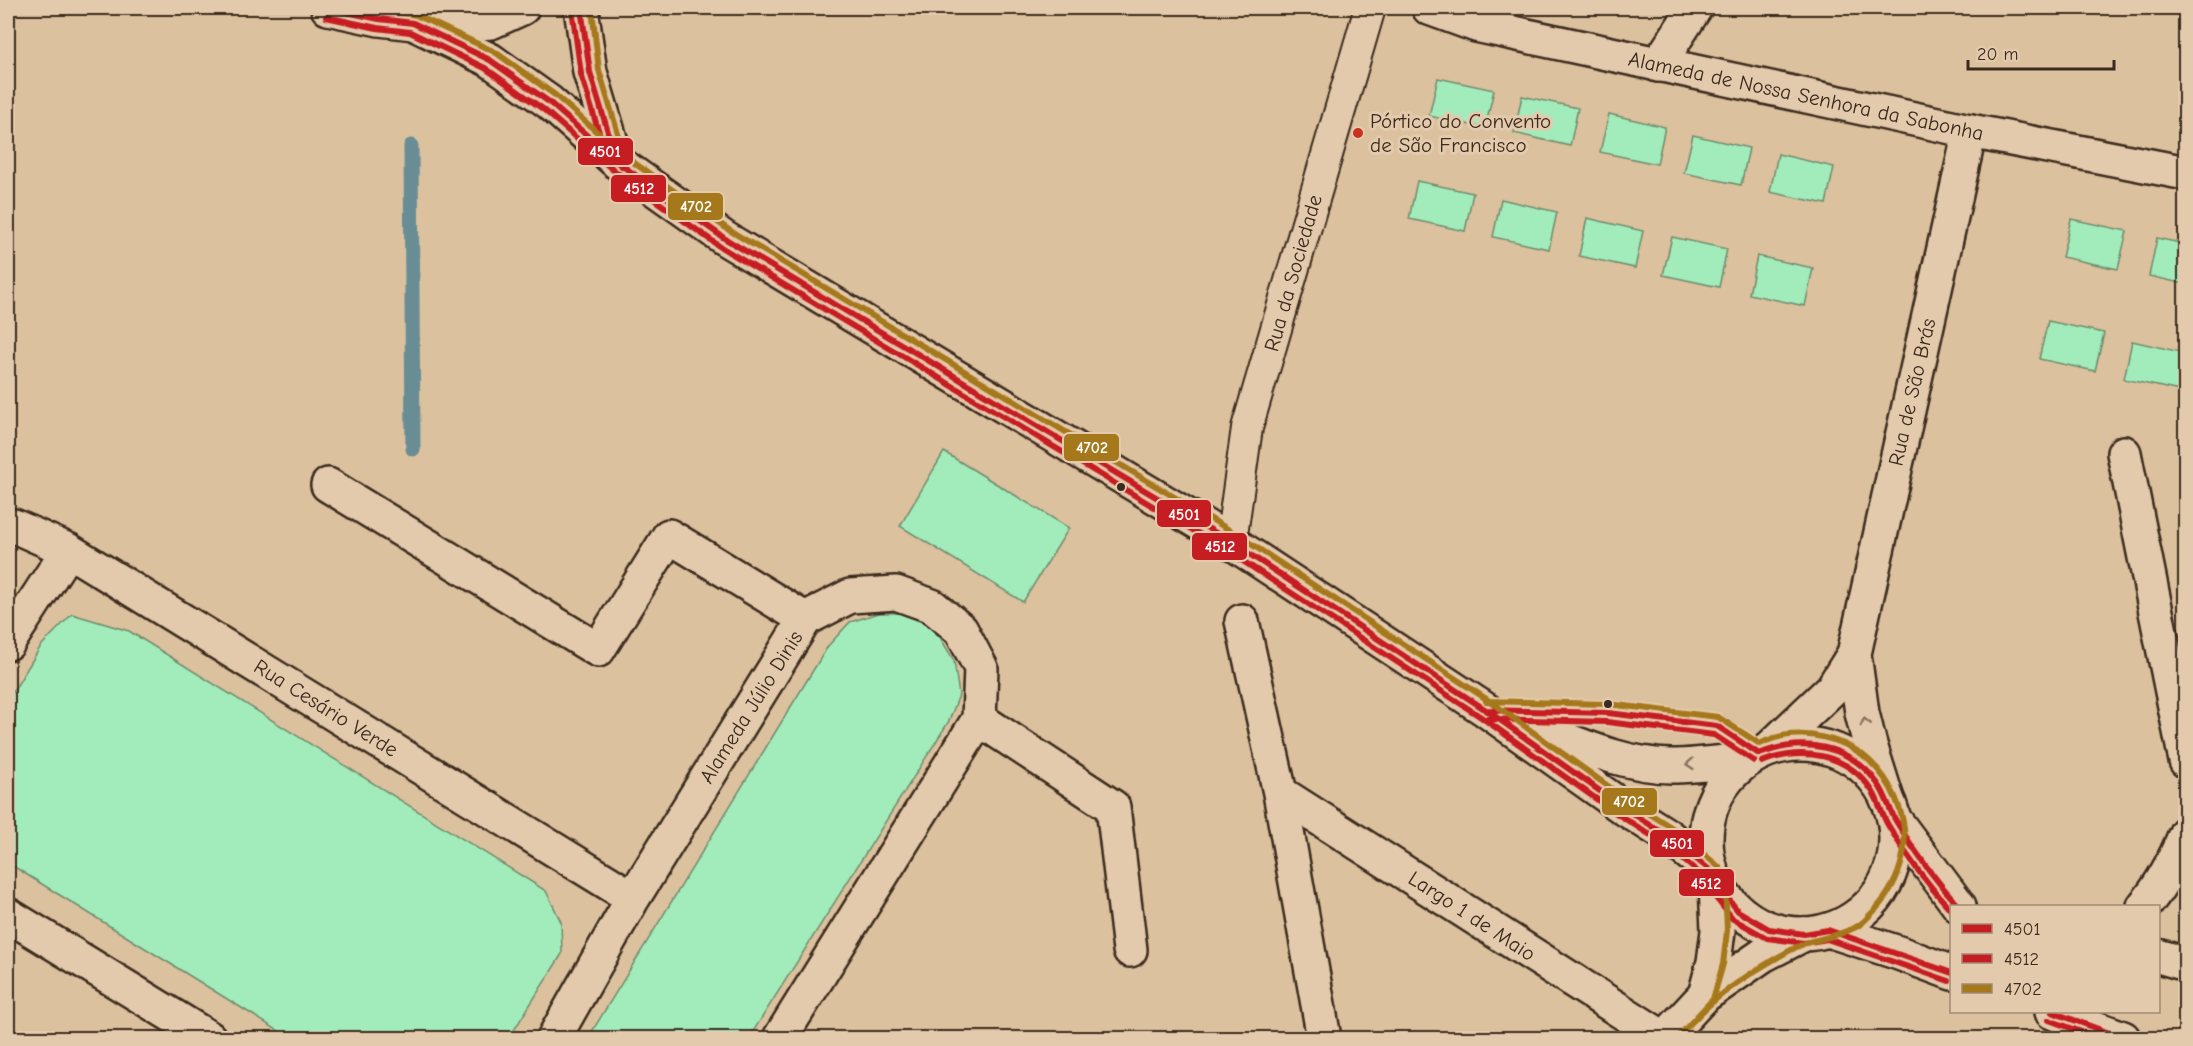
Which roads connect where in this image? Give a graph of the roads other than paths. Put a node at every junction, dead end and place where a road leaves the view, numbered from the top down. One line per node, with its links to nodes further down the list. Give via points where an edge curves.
1 (328, 8): 7 (street)
2 (522, 8): 7 (street, via 491,22 439,26)
3 (583, 8): 10 (street, via 590,72)
4 (1370, 8): 15 (street, Rua da Sociedade, via 1247,428)
5 (1429, 8): 8 (street, Alameda de Nossa Senhora da Sabonha, via 1476,25)
6 (1695, 8): 8 (street)
7 (413, 23): 10 (street, via 490,60 549,102)
8 (1658, 65): 9 (street, Alameda de Nossa Senhora da Sabonha)
9 (1970, 131): 11 (street, Alameda de Nossa Senhora da Sabonha); 20 (street, Rua de São Brás)
10 (617, 162): 15 (street, via 724,238)
11 (2186, 173)
12 (2124, 453): 24 (street)
13 (328, 485): 17 (street, via 598,650 669,536)
14 (14, 526): 16 (street, Rua Cesário Verde)
15 (1231, 542): 21 (street)
16 (68, 550): 19 (street); 29 (street, Rua Cesário Verde)
17 (805, 619): 22 (street, Alameda Júlio Dinis, via 850,596 896,593 932,606 961,630 981,668); 29 (street, Alameda Júlio Dinis)
18 (1242, 621): 25 (street)
19 (8, 643)
20 (1854, 654): 23 (street, Rua de São Brás, via 1832,689); 26 (street, Rua de São Brás, one-way to 20, via 1862,713)
21 (1486, 710): 23 (lane, via 1608,713 1718,726); 23 (street, one-way to 21, via 1671,766 1641,763 1596,752); 28 (street, via 1668,836)
22 (979, 719): 34 (street, via 1113,807); 43 (street, Alameda Júlio Dinis)
23 (1759, 754): 26 (street, via 1797,743 1824,746 1851,757 1872,776); 28 (street, via 1730,776 1715,797 1707,821 1706,846)
24 (2186, 761)
25 (1280, 793): 44 (street); 45 (street, Largo 1 de Maio)
26 (1890, 809): 30 (street); 33 (street, via 1896,847 1889,874 1879,891 1854,918)
27 (2186, 833): 31 (street, via 2158,889)
28 (1714, 877): 33 (street, via 1738,911 1769,929); 38 (street, via 1718,931)
29 (633, 898): 42 (street, Alameda Júlio Dinis)
30 (1958, 905)
31 (2145, 905)
32 (8, 915): 41 (street)
33 (1816, 932): 37 (street); 38 (street, via 1763,956)
34 (1130, 950)
35 (2160, 957): 36 (street)
36 (2186, 964)
37 (1950, 972)
38 (1705, 995): 45 (street)
39 (2057, 1013): 46 (street)
40 (2086, 1013): 47 (street)
41 (210, 1038)
42 (554, 1038)
43 (780, 1038)
44 (1324, 1038)
45 (1664, 1038)
46 (2122, 1038)
47 (2135, 1038)

